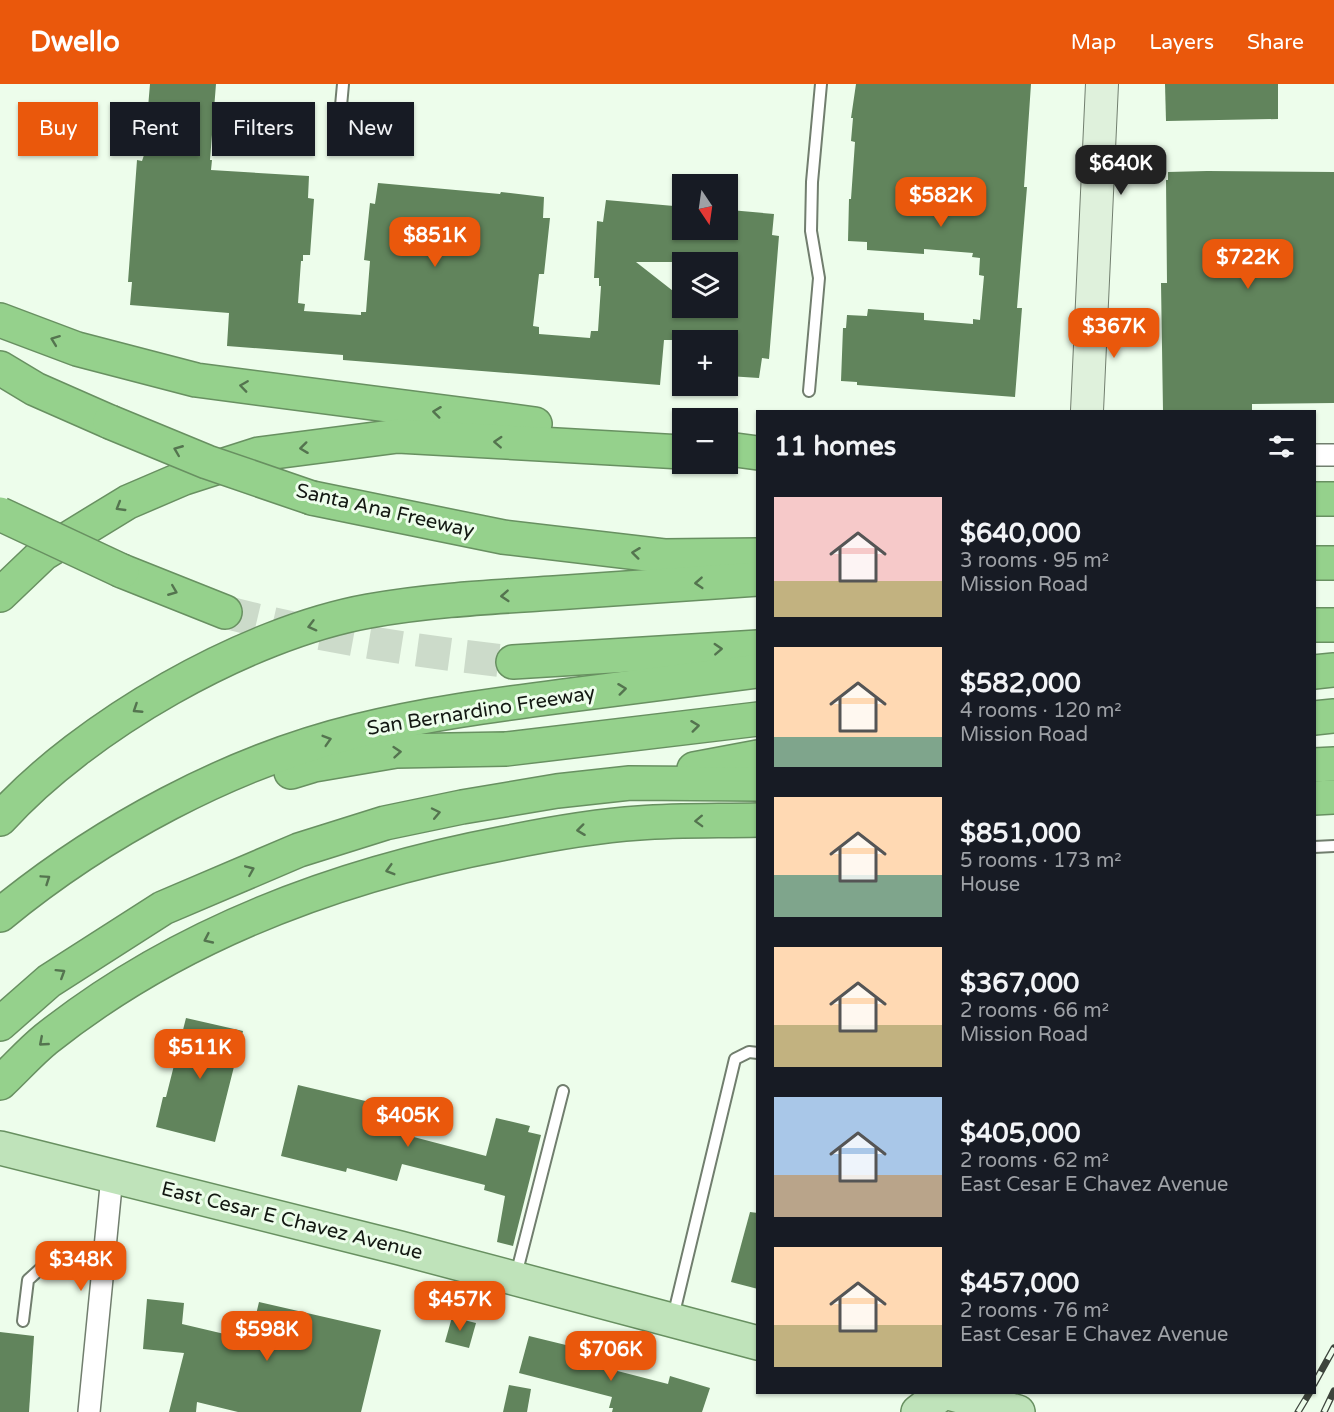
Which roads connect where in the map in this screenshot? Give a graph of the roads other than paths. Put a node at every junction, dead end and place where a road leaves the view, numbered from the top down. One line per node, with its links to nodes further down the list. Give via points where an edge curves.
1 (343, 84): 4 (lane)
2 (820, 84): 7 (lane, via 811,231 819,278)
3 (1102, 84): 8 (main road)
4 (341, 102)
5 (0, 320): 9 (highway, one-way to 5, via 196,380 77,349)
6 (0, 368): 20 (highway, Santa Ana Freeway, one-way to 6, bridge, via 664,556 503,537 312,498 207,462 110,422 35,389)
7 (809, 391)
8 (1087, 410)
9 (672, 442)
10 (672, 451): 24 (highway, one-way to 24, via 398,436 260,454 184,478 129,502 43,554)
11 (738, 451): 13 (highway)
12 (738, 455): 14 (highway)
13 (756, 455)
14 (756, 455)
15 (1316, 455): 16 (street)
16 (1334, 455)
17 (1316, 499): 18 (highway)
18 (1334, 499)
19 (0, 514): 25 (highway, one-way to 25, bridge, via 122,571)
20 (756, 555)
21 (1316, 563): 22 (highway)
22 (1334, 563)
23 (756, 579): 44 (highway, one-way to 44, via 472,598 368,611 291,632 239,654 142,705 94,736 21,796)
24 (0, 595)
25 (225, 612)
26 (1316, 625): 27 (highway)
27 (1334, 625)
28 (756, 647): 29 (highway, one-way to 28)
29 (513, 662)
30 (1334, 670): 32 (highway)
31 (756, 671): 43 (highway, San Bernardino Freeway, one-way to 31, via 290,751 356,731 489,706)
32 (1316, 672)
33 (1334, 716): 34 (highway)
34 (1316, 718)
35 (756, 719): 43 (highway, one-way to 35, via 314,765 396,751 507,749)
36 (756, 757): 39 (highway)
37 (1334, 764): 38 (highway)
38 (1316, 765)
39 (630, 783): 40 (highway); 49 (highway, one-way to 39, via 49,981 163,908 299,849 385,823 462,807)
40 (756, 784)
41 (1334, 797): 42 (highway)
42 (1316, 798)
43 (157, 810): 48 (highway, San Bernardino Freeway, one-way to 43, via 98,843)
44 (0, 819)
45 (756, 820): 51 (highway, one-way to 51, via 639,823 553,833 450,853 350,881 269,911 186,949 120,987 45,1040)
46 (1334, 846): 47 (lane)
47 (1316, 847)
48 (0, 915)
49 (0, 1024)
50 (756, 1053): 57 (lane, via 735,1059)
51 (0, 1083)
52 (564, 1091): 56 (lane)
53 (2, 1149): 54 (main road, East Cesar E Chavez Avenue)
54 (112, 1176): 55 (street); 56 (main road, East Cesar E Chavez Avenue)
55 (103, 1267): 58 (lane, via 49,1261 28,1280); 62 (street)
56 (515, 1278): 57 (main road, East Cesar E Chavez Avenue)
57 (672, 1320): 59 (main road, East Cesar E Chavez Avenue)
58 (23, 1322)
59 (756, 1342)
60 (941, 1394): 63 (main road)
61 (951, 1394): 64 (main road)
62 (89, 1412)
63 (918, 1412)
64 (1018, 1412)

